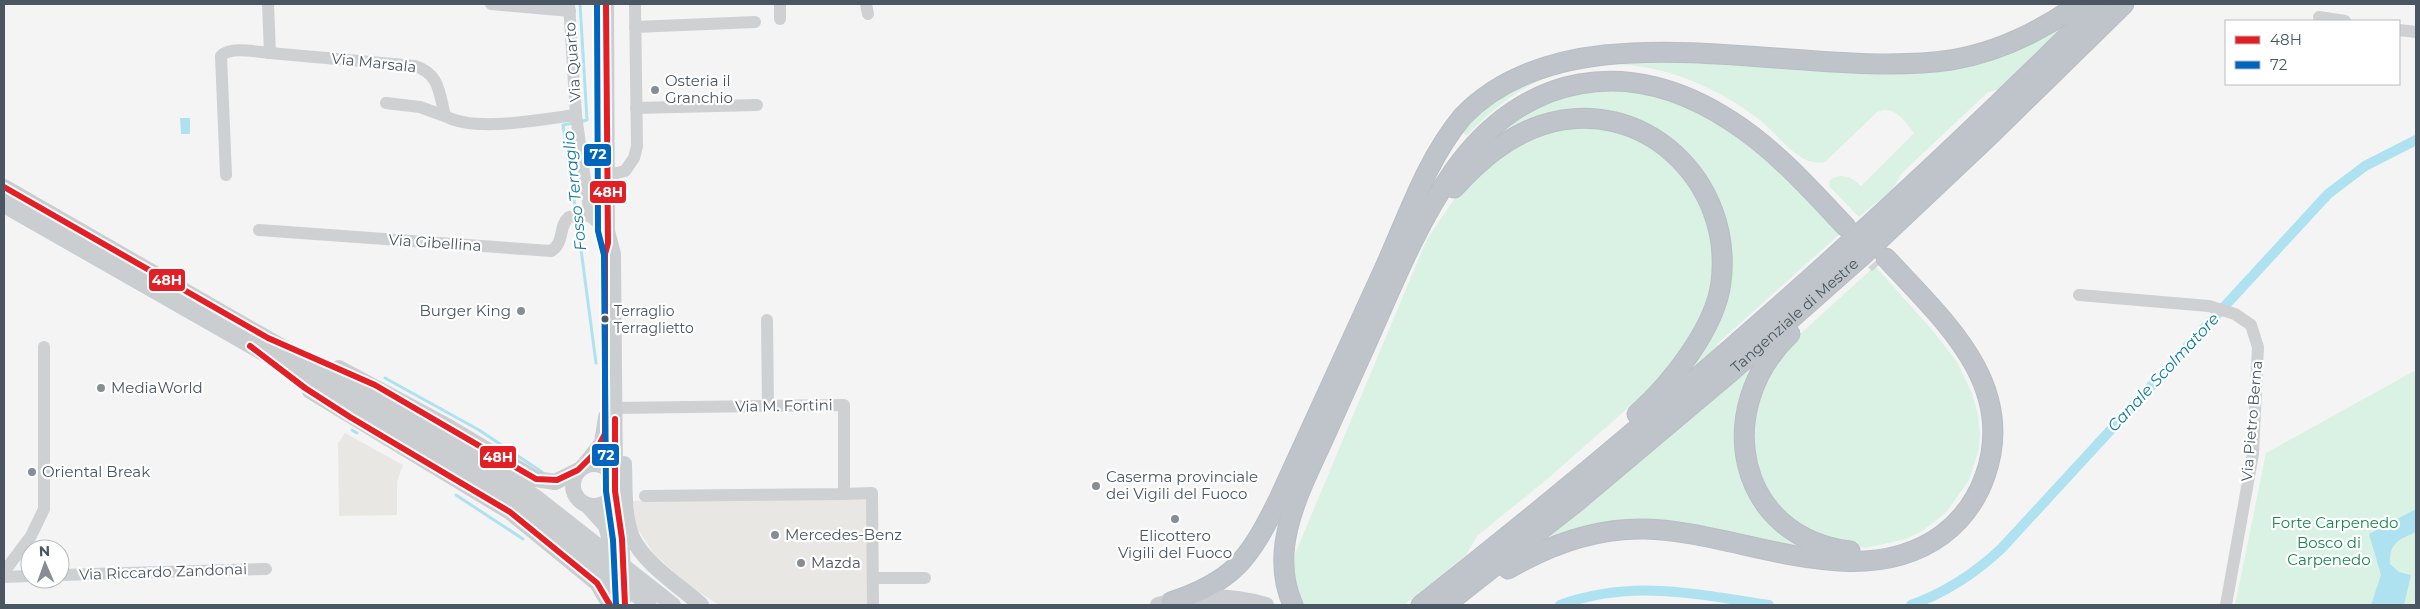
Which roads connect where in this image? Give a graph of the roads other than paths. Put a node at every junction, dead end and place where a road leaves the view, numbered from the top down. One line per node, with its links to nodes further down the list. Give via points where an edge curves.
1 (268, 4): 17 (street)
2 (492, 4): 9 (street)
3 (606, 4): 24 (main road)
4 (635, 4): 14 (street)
5 (780, 4): 11 (street)
6 (2079, 4): 33 (highway, via 2026,37 1953,60 1861,62 1701,47 1626,44 1575,50 1542,61 1504,80 1463,116 1430,168)
7 (2100, 4): 45 (highway, Tangenziale di Mestre, via 1975,126 1796,291 1678,395)
8 (2124, 4): 32 (highway, Tangenziale di Mestre)
9 (569, 7): 22 (street, Via Quarto)
10 (2319, 16): 12 (street)
11 (780, 19)
12 (2340, 20)
13 (755, 22): 14 (street)
14 (634, 27): 20 (street)
15 (2400, 30): 16 (street)
16 (2416, 32)
17 (270, 53): 21 (street, Via Marsala, via 415,66 427,70 434,76); 23 (street, Via Marsala, via 232,51 221,56)
18 (386, 103): 21 (street, via 420,107)
19 (757, 104): 20 (street)
20 (636, 108): 24 (street, via 637,146 634,158 625,171)
21 (445, 116): 22 (street, via 456,122 486,124 558,117)
22 (576, 119): 28 (street, Via Quarto)
23 (226, 174)
24 (608, 175): 27 (main road)
25 (4, 187): 36 (main road)
26 (4, 205): 36 (main road)
27 (608, 214): 28 (street); 30 (main road)
28 (582, 216): 29 (street, Via Gibellina, via 566,220 560,242 552,251); 30 (street)
29 (259, 230)
30 (608, 237): 39 (main road, via 613,254); 40 (main road, via 605,254 605,434 598,450)
31 (1410, 248): 33 (highway, via 1453,173 1492,129 1520,107 1544,94 1571,84 1599,80 1658,86 1721,114 1774,153 1850,224 1780,145 1729,106 1665,77 1632,70 1595,69 1574,72 1540,85 1507,103 1484,121 1438,176 1410,218); 45 (highway, via 1450,193 1488,155 1530,130 1568,119 1618,124 1660,142 1693,172 1710,203 1721,243 1722,269 1718,294 1704,330 1650,402 1546,492); 62 (highway, via 1293,507 1285,544 1284,569)
32 (1861, 257): 56 (highway, Tangenziale di Mestre, via 1575,503); 56 (highway, via 1847,281 1769,356 1754,383 1744,421 1744,448 1750,473 1776,516 1803,537 1835,550 1852,552 1898,546 1923,536 1959,502 1971,482 1981,444 1980,407 1964,368 1883,262 1944,322 1966,350 1984,383 1991,406 1994,431 1985,476 1968,509 1948,530 1906,554 1868,561 1809,558 1679,532 1616,531 1542,551)
33 (1388, 260): 55 (highway, via 1278,501 1254,544 1222,580 1198,593)
34 (2079, 295): 64 (street, Via Pietro Berna, via 2209,306 2235,314 2251,325 2258,347 2253,454)
35 (766, 320): 38 (street)
36 (264, 345): 40 (main road, via 311,355 375,385 536,479 555,482); 46 (main road, via 489,466); 54 (main road, via 305,388 510,512 597,583); 54 (main road, via 531,511 594,563)
37 (44, 347): 48 (street, via 44,509 31,536)
38 (768, 406): 39 (street, Via M. Fortini); 42 (street, Via M. Fortini, via 844,405)
39 (615, 408): 41 (main road); 59 (main road, via 621,419 626,513 633,538 648,558)
40 (581, 469): 41 (main road, via 600,465 609,471); 44 (main road, via 573,480 574,492 580,502)
41 (615, 486): 44 (main road, via 604,504); 46 (main road)
42 (844, 494): 43 (street); 52 (street, via 872,493)
43 (645, 496)
44 (588, 506): 46 (main road, via 606,526)
45 (1519, 527): 63 (highway, Tangenziale di Mestre)
46 (613, 548): 54 (main road, bridge); 57 (main road, via 635,577); 58 (main road, via 632,553 657,578)
47 (266, 569): 49 (street, Via Riccardo Zandonai)
48 (4, 572)
49 (70, 575)
50 (20, 576): 51 (street)
51 (4, 577)
52 (873, 578): 53 (street); 60 (street)
53 (925, 578)
54 (623, 598)
55 (1164, 604): 61 (main road, via 1215,597)
56 (1447, 604)
57 (673, 605)
58 (697, 605)
59 (701, 605)
60 (874, 605)
61 (1266, 605)
62 (1293, 605)
63 (1421, 605)
64 (2226, 605)

